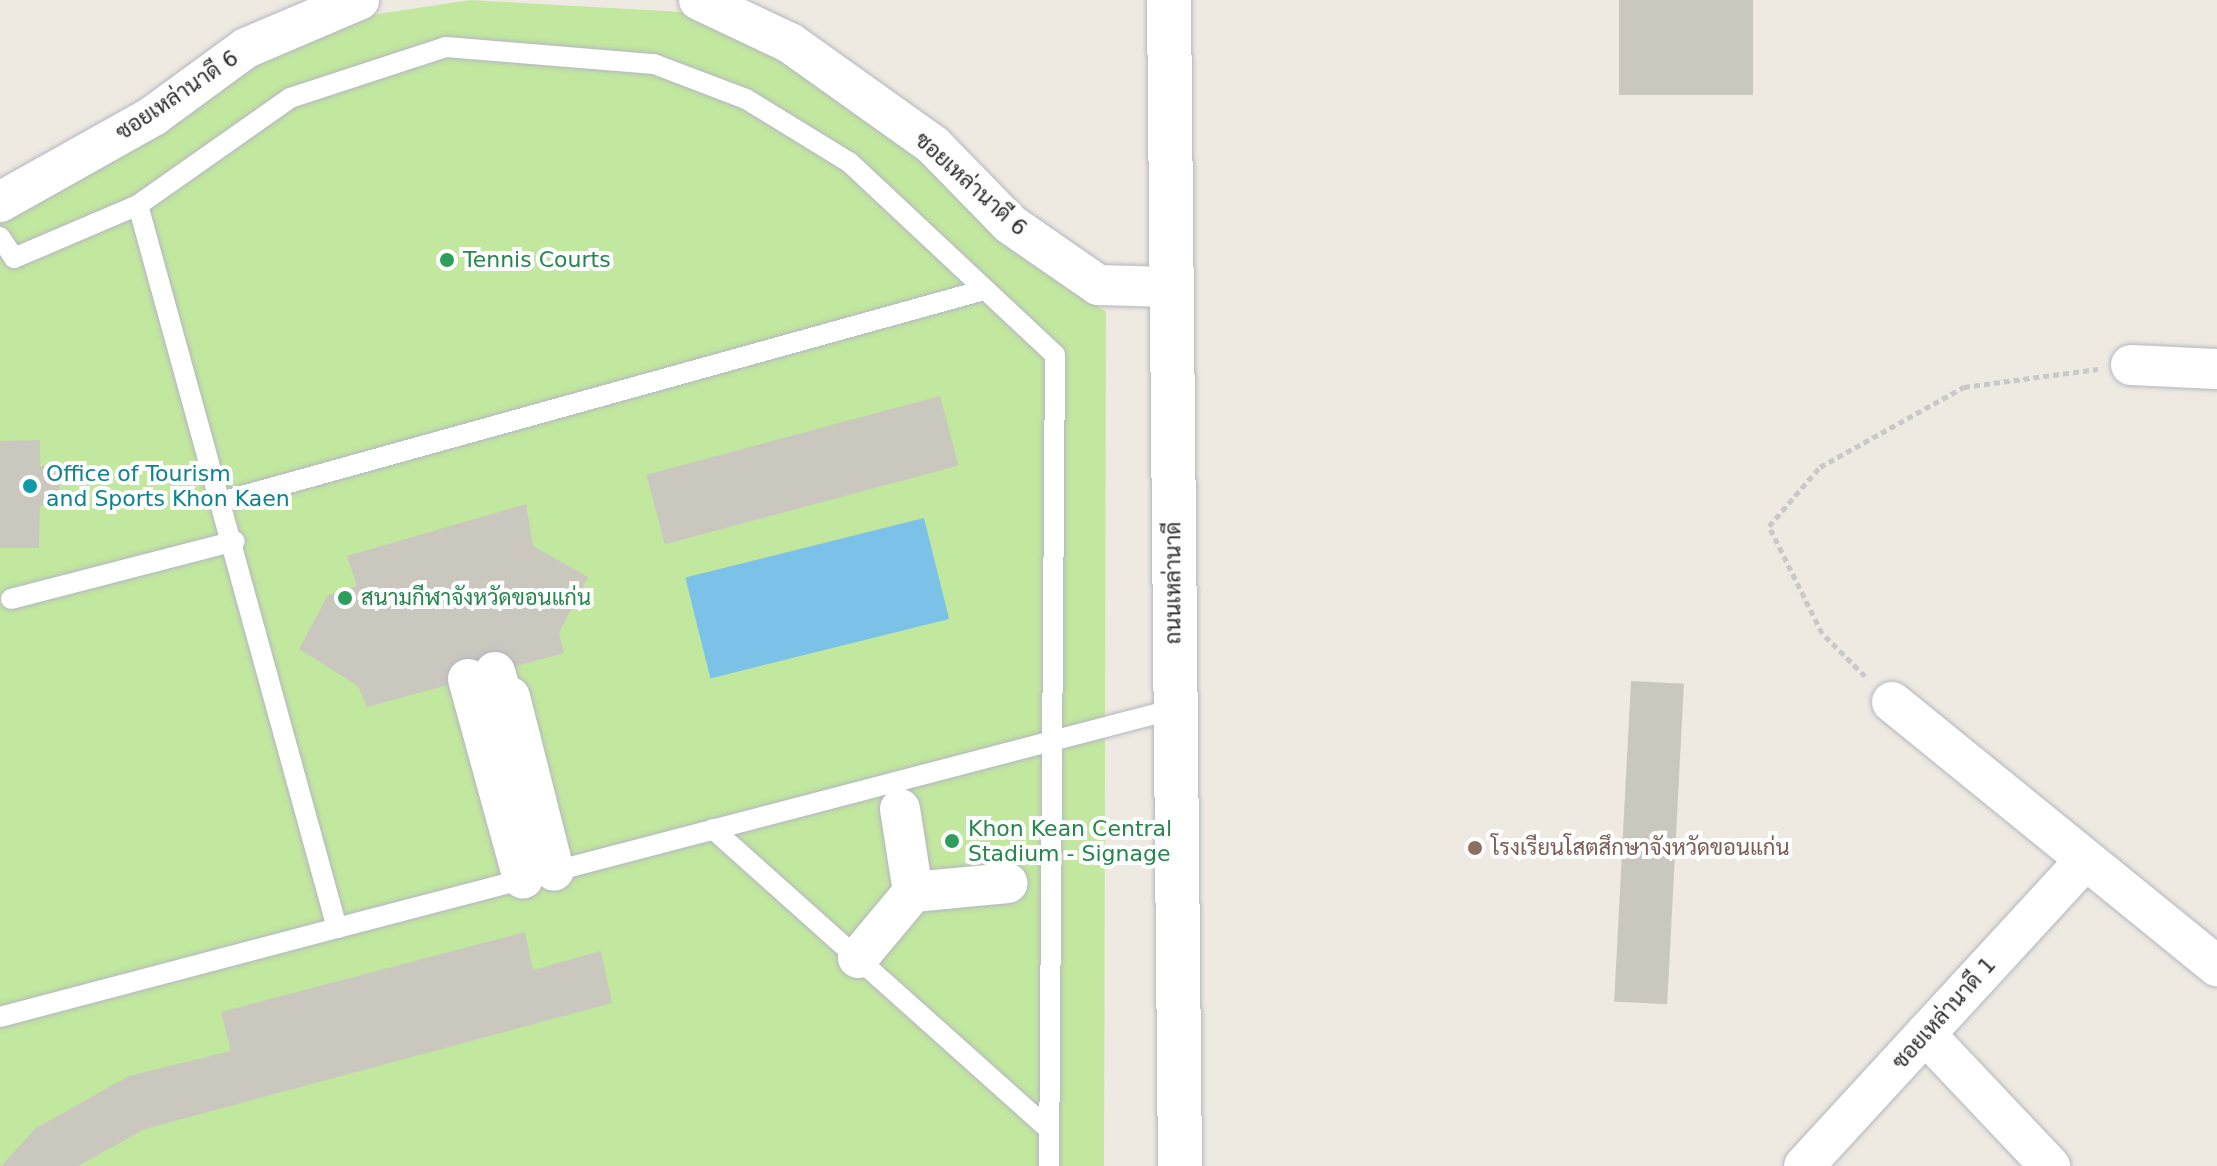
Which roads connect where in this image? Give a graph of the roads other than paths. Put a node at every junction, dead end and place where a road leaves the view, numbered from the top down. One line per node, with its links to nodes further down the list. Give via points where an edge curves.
1 (359, 0): 4 (street, ซอยเหล่านาดี 6, via 246,48 153,116)
2 (699, 0): 7 (street, ซอยเหล่านาดี 6, via 803,52 933,145 1010,224 1098,285)
3 (1169, 0): 7 (main road, ถนนเหล่านาดี)
4 (0, 202)
5 (138, 205): 6 (lane, via 14,258); 8 (lane, via 290,98 446,47 654,64 746,99 849,162); 11 (lane)
6 (0, 237)
7 (1171, 287): 16 (main road, ถนนเหล่านาดี)
8 (984, 290): 11 (lane); 17 (lane, via 1055,355)
9 (2131, 365): 10 (street)
10 (2217, 369)
11 (224, 501): 12 (lane)
12 (235, 541): 13 (lane); 24 (lane)
13 (11, 599)
14 (482, 675): 21 (street)
15 (1892, 702): 20 (street)
16 (1174, 709): 17 (lane); 31 (main road, ถนนเหล่านาดี)
17 (1047, 742): 19 (lane); 29 (lane)
18 (900, 809): 23 (street)
19 (713, 829): 21 (lane); 25 (lane)
20 (2085, 860): 26 (street); 28 (street, ซอยเหล่านาดี 1)
21 (538, 875): 24 (lane)
22 (1008, 883): 23 (street)
23 (913, 892): 25 (street)
24 (337, 928): 27 (lane)
25 (858, 958): 29 (lane)
26 (2217, 966)
27 (0, 1017)
28 (1925, 1034): 32 (street, ซอยเหล่านาดี 1); 33 (street)
29 (1049, 1129): 30 (lane)
30 (1049, 1166)
31 (1180, 1166)
32 (1804, 1166)
33 (2050, 1166)

